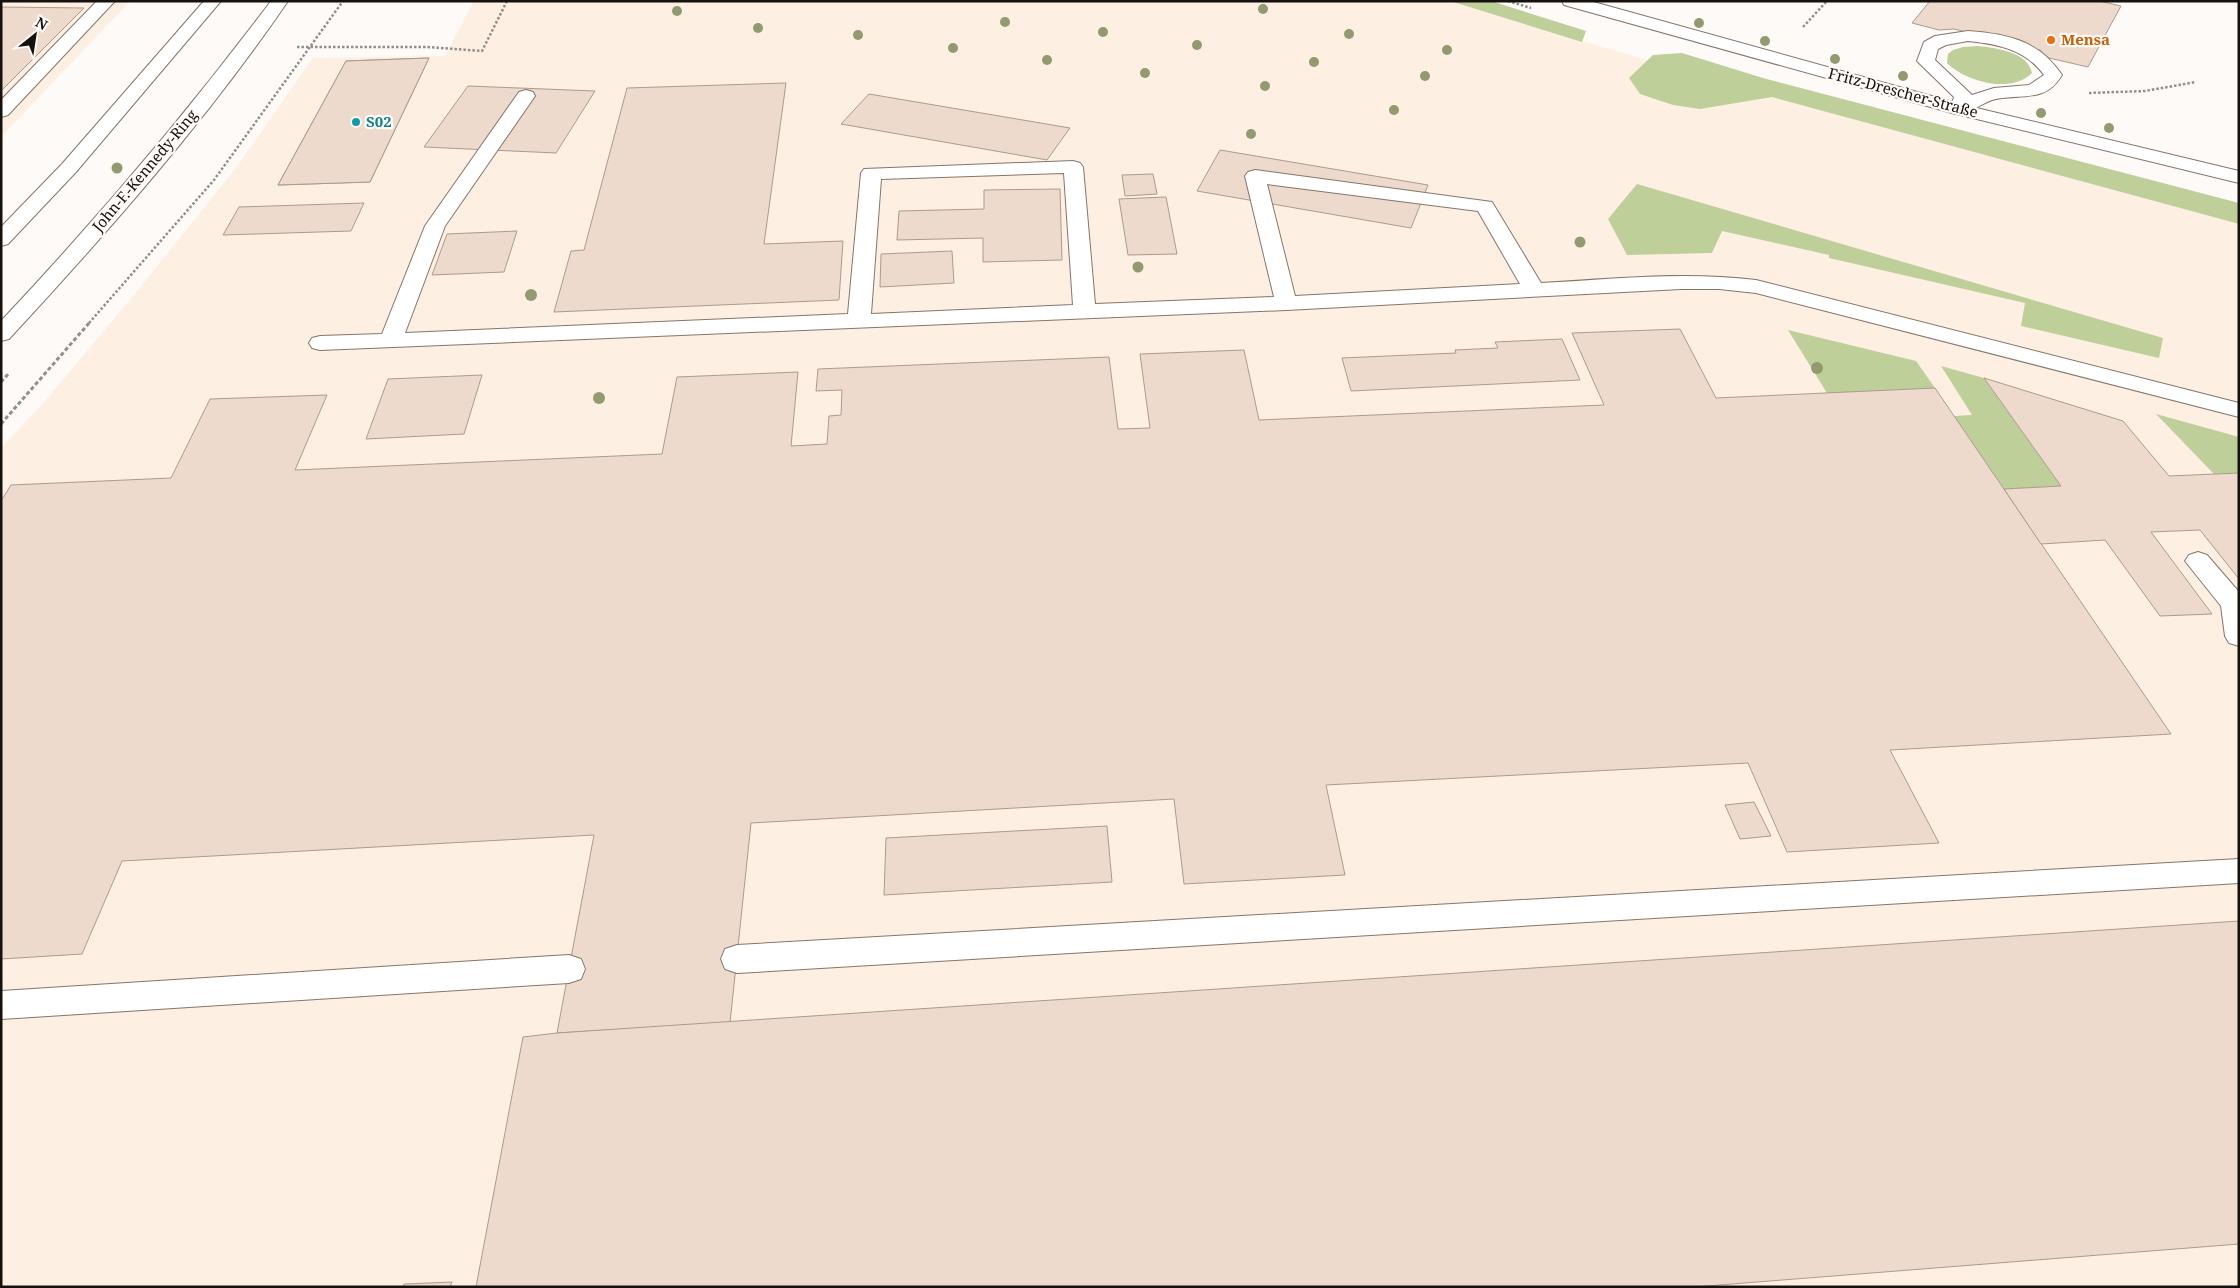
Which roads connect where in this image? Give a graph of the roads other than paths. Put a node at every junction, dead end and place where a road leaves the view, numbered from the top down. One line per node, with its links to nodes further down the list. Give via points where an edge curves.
1 (107, 1): 7 (main road)
2 (213, 1): 9 (main road, via 69,168)
3 (280, 1): 14 (main road, John-F.-Kennedy-Ring, via 123,199)
4 (1570, 1): 6 (main road, Fritz-Drescher-Straße)
5 (526, 96): 15 (main road, via 435,226)
6 (1959, 109): 6 (main road, via 1976,99 2046,85 2053,75 2046,62 2030,50 1986,37 1941,40 1930,46 1926,61 1952,81 1964,96); 8 (main road, Fritz-Drescher-Straße)
7 (1, 111)
8 (2239, 177)
9 (1, 240)
10 (1534, 290): 11 (main road); 11 (main road, via 1485,206 1255,176); 17 (main road, via 1681,282 1719,282 1756,287)
11 (1286, 303): 12 (main road)
12 (1085, 311): 13 (main road); 13 (main road, via 1073,167 871,173)
13 (859, 320): 15 (main road)
14 (1, 334)
15 (391, 340): 16 (main road)
16 (320, 343)
17 (2239, 410)
18 (2198, 561): 19 (main road, via 2234,604)
19 (2239, 636)
20 (2239, 871): 21 (main road)
21 (737, 959)
22 (569, 969): 23 (main road)
23 (1, 1005)

